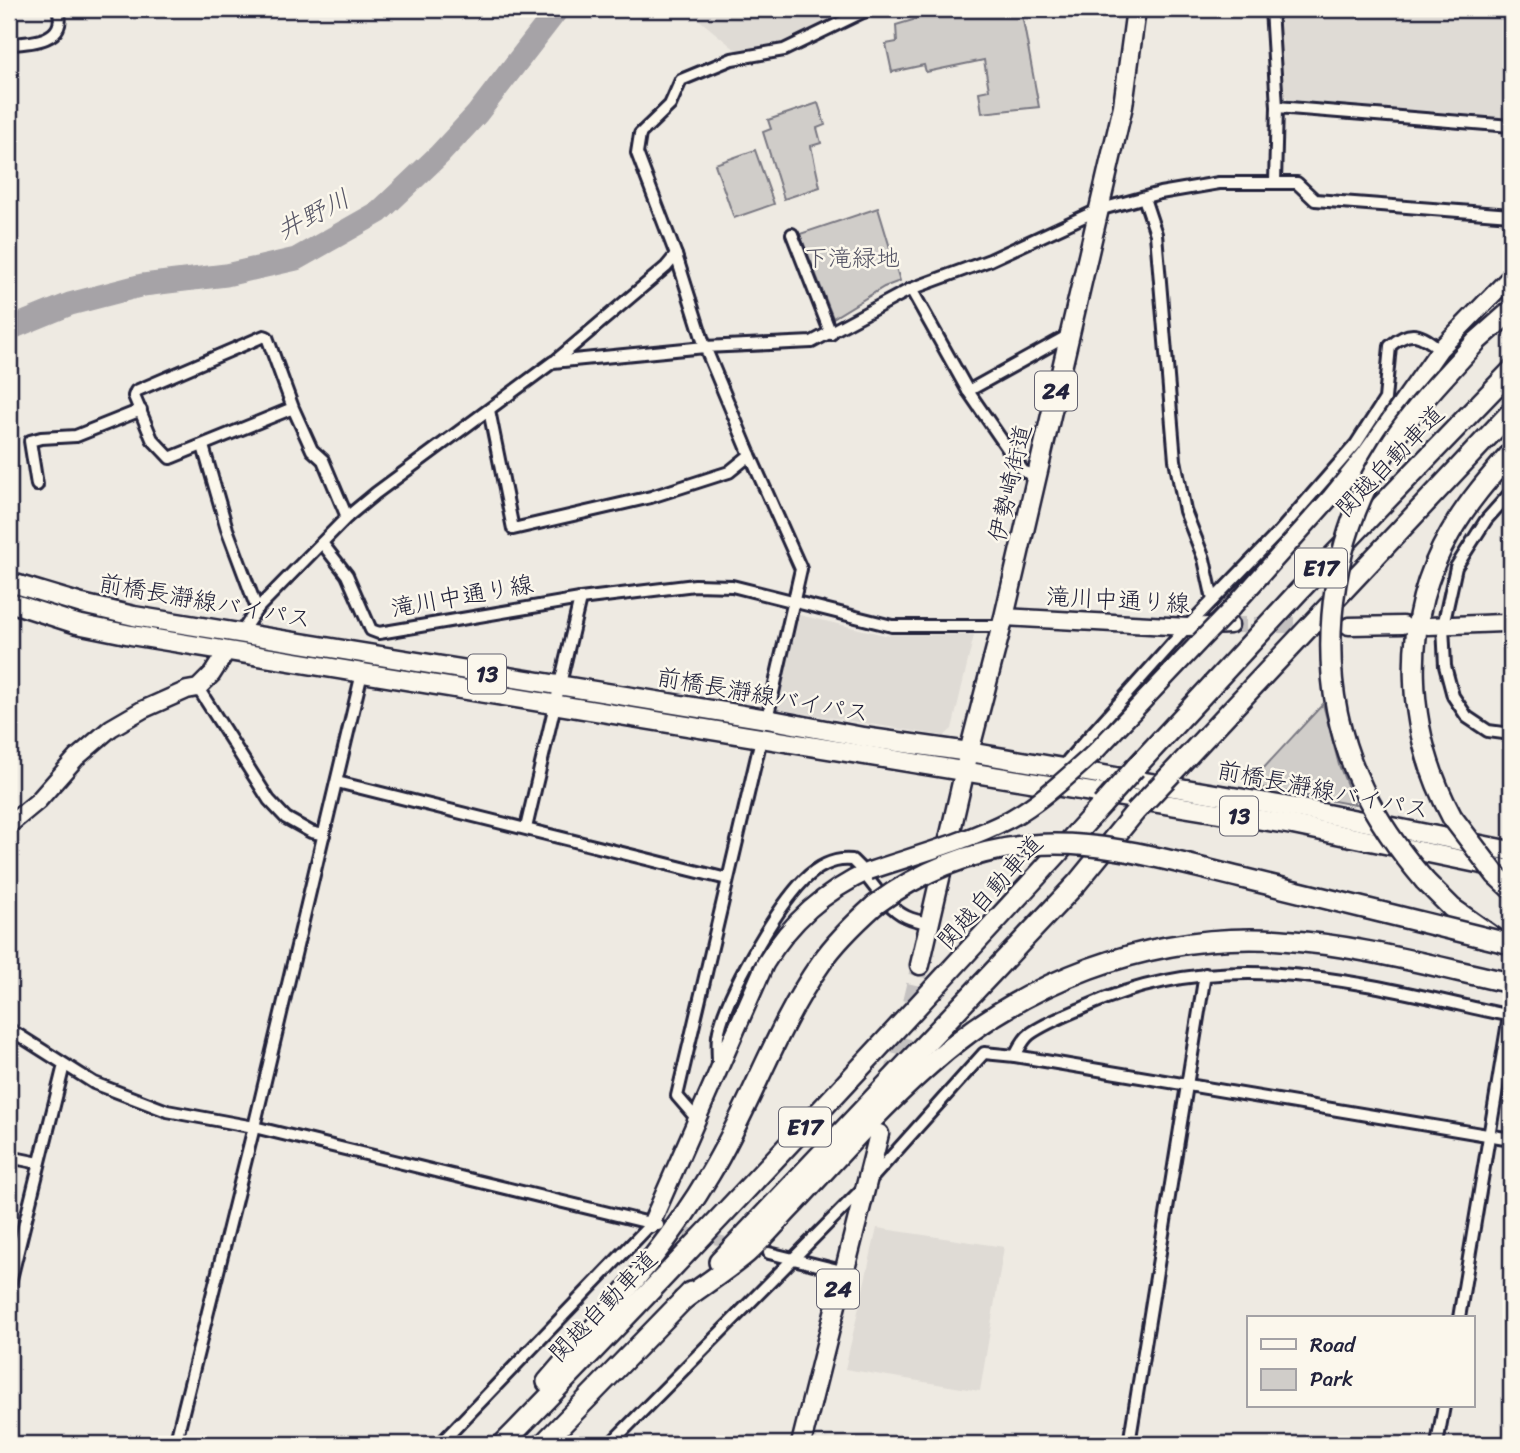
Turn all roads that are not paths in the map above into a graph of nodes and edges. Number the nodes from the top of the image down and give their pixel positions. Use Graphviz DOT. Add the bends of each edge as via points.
graph roads {
  1 [pos="58,9"];
  2 [pos="869,9"];
  3 [pos="1136,9"];
  4 [pos="1271,9"];
  5 [pos="9,44"];
  6 [pos="1276,107"];
  7 [pos="1511,126"];
  8 [pos="1275,181"];
  9 [pos="1143,198"];
  10 [pos="1098,210"];
  11 [pos="1511,215"];
  12 [pos="792,234"];
  13 [pos="676,255"];
  14 [pos="1511,276"];
  15 [pos="911,289"];
  16 [pos="1511,311"];
  17 [pos="831,334"];
  18 [pos="1069,335"];
  19 [pos="705,347"];
  20 [pos="1440,349"];
  21 [pos="553,362"];
  22 [pos="1511,371"];
  23 [pos="968,391"];
  24 [pos="293,408"];
  25 [pos="141,410"];
  26 [pos="489,410"];
  27 [pos="1511,412"];
  28 [pos="203,446"];
  29 [pos="1511,453"];
  30 [pos="750,455"];
  31 [pos="1035,476"];
  32 [pos="37,485"];
  33 [pos="1511,492"];
  34 [pos="346,517"];
  35 [pos="321,543"];
  36 [pos="9,582"];
  37 [pos="580,599"];
  38 [pos="1213,600"];
  39 [pos="9,602"];
  40 [pos="792,603"];
  41 [pos="257,609"];
  42 [pos="1230,617"];
  43 [pos="1003,621"];
  44 [pos="1511,621"];
  45 [pos="1403,625"];
  46 [pos="1349,626"];
  47 [pos="1436,626"];
  48 [pos="1187,627"];
  49 [pos="240,634"];
  50 [pos="226,652"];
  51 [pos="362,673"];
  52 [pos="559,686"];
  53 [pos="198,688"];
  54 [pos="554,705"];
  55 [pos="767,719"];
  56 [pos="1511,734"];
  57 [pos="761,738"];
  58 [pos="969,752"];
  59 [pos="1068,760"];
  60 [pos="965,772"];
  61 [pos="337,782"];
  62 [pos="9,825"];
  63 [pos="526,828"];
  64 [pos="324,835"];
  65 [pos="1511,851"];
  66 [pos="1511,870"];
  67 [pos="727,879"];
  68 [pos="873,886"];
  69 [pos="1511,889"];
  70 [pos="929,923"];
  71 [pos="1511,946"];
  72 [pos="920,965"];
  73 [pos="1205,974"];
  74 [pos="1511,983"];
  75 [pos="1510,1012"];
  76 [pos="9,1029"];
  77 [pos="1015,1056"];
  78 [pos="64,1065"];
  79 [pos="718,1066"];
  80 [pos="1189,1084"];
  81 [pos="696,1118"];
  82 [pos="254,1127"];
  83 [pos="879,1134"];
  84 [pos="1491,1136"];
  85 [pos="1511,1139"];
  86 [pos="9,1157"];
  87 [pos="39,1163"];
  88 [pos="865,1186"];
  89 [pos="654,1224"];
  90 [pos="769,1253"];
  91 [pos="792,1258"];
  92 [pos="842,1271"];
  93 [pos="9,1287"];
  94 [pos="683,1300"];
  95 [pos="1459,1316"];
  96 [pos="1444,1408"];
  97 [pos="175,1444"];
  98 [pos="440,1444"];
  99 [pos="494,1444"];
  100 [pos="503,1444"];
  101 [pos="543,1444"];
  102 [pos="610,1444"];
  103 [pos="801,1444"];
  104 [pos="1129,1444"];
  105 [pos="1437,1444"];
  1 -- 5 [label="street" via="59,28 40,42"];
  2 -- 13 [label="street" via="784,50 733,59 681,80 670,105 640,134 637,153"];
  3 -- 10 [label="main road, 伊勢崎街道 / 24" via="1123,106"];
  4 -- 6 [label="street"];
  6 -- 7 [label="street"];
  6 -- 8 [label="street"];
  8 -- 9 [label="street" via="1220,183"];
  8 -- 11 [label="street" via="1297,183 1315,200"];
  9 -- 10 [label="street"];
  9 -- 38 [label="street" via="1156,234 1175,460 1185,511 1204,559"];
  10 -- 15 [label="street" via="990,260"];
  10 -- 18 [label="main road, 伊勢崎街道 / 24"];
  12 -- 17 [label="street"];
  13 -- 19 [label="street"];
  13 -- 21 [label="street"];
  14 -- 20 [label="street"];
  15 -- 17 [label="street"];
  15 -- 23 [label="street"];
  16 -- 71 [label="highway, bridge" via="1477,341 1394,438 1345,539 1331,610 1336,706 1350,759 1375,812 1405,858 1452,908"];
  17 -- 19 [label="street" via="812,342"];
  18 -- 23 [label="street"];
  18 -- 31 [label="main road, 伊勢崎街道 / 24"];
  19 -- 21 [label="street"];
  19 -- 30 [label="street"];
  20 -- 38 [label="street" via="1414,335 1390,346 1385,399 1363,435"];
  20 -- 42 [label="street" via="1366,455"];
  21 -- 26 [label="street"];
  22 -- 100 [label="highway, 関越自動車道 / E17, bridge" via="1299,591 665,1278"];
  23 -- 31 [label="street" via="1023,471"];
  24 -- 25 [label="street" via="264,336 136,391"];
  24 -- 28 [label="street"];
  24 -- 34 [label="street" via="312,450 323,460"];
  25 -- 28 [label="street" via="152,439 170,458"];
  25 -- 32 [label="street" via="76,436 30,441"];
  26 -- 30 [label="street" via="513,529 729,472"];
  26 -- 34 [label="street"];
  27 -- 94 [label="highway, E17, bridge" via="1135,812 1077,883"];
  28 -- 41 [label="street" via="226,529"];
  29 -- 69 [label="highway, bridge" via="1449,534 1427,583 1413,664 1417,720 1431,774 1452,817"];
  30 -- 40 [label="street" via="802,569"];
  31 -- 43 [label="main road, 伊勢崎街道 / 24"];
  33 -- 47 [label="street" via="1486,520 1456,567"];
  34 -- 35 [label="street"];
  35 -- 37 [label="street, 滝川中通り線" via="347,575 371,630 379,633"];
  35 -- 41 [label="street"];
  36 -- 49 [label="main road, 前橋長瀞線バイパス / 13" via="108,610"];
  37 -- 40 [label="street, 滝川中通り線" via="695,585 732,586"];
  37 -- 52 [label="street"];
  38 -- 48 [label="street"];
  39 -- 50 [label="main road, 前橋長瀞線バイパス / 13" via="77,624"];
  40 -- 43 [label="street, 滝川中通り線" via="892,626"];
  40 -- 55 [label="street"];
  41 -- 49 [label="street"];
  42 -- 48 [label="street, 滝川中通り線"];
  42 -- 68 [label="street, bridge" via="1200,641 1094,753 1049,792 1012,817"];
  43 -- 48 [label="street, 滝川中通り線"];
  43 -- 58 [label="main road, 伊勢崎街道 / 24"];
  44 -- 47 [label="street"];
  45 -- 46 [label="street"];
  47 -- 56 [label="street" via="1452,696 1466,717 1488,731"];
  48 -- 59 [label="street"];
  49 -- 50 [label="street"];
  49 -- 52 [label="main road, 前橋長瀞線バイパス / 13"];
  50 -- 51 [label="main road, 前橋長瀞線バイパス / 13"];
  50 -- 53 [label="street"];
  51 -- 54 [label="main road, 前橋長瀞線バイパス / 13"];
  51 -- 61 [label="street"];
  52 -- 54 [label="street"];
  52 -- 55 [label="main road, 前橋長瀞線バイパス / 13"];
  53 -- 62 [label="street" via="111,728"];
  53 -- 64 [label="street" via="269,800 286,818"];
  54 -- 57 [label="main road, 前橋長瀞線バイパス / 13"];
  54 -- 63 [label="street"];
  55 -- 58 [label="main road, 前橋長瀞線バイパス / 13"];
  57 -- 60 [label="main road, 前橋長瀞線バイパス / 13"];
  57 -- 67 [label="street"];
  58 -- 60 [label="main road, 伊勢崎街道 / 24"];
  58 -- 65 [label="main road, 前橋長瀞線バイパス / 13" via="1301,809"];
  60 -- 66 [label="main road, 前橋長瀞線バイパス / 13" via="1293,825"];
  60 -- 70 [label="main road, 伊勢崎街道 / 24"];
  61 -- 63 [label="street"];
  61 -- 64 [label="street"];
  63 -- 67 [label="street"];
  64 -- 82 [label="street"];
  67 -- 81 [label="street" via="677,1096"];
  68 -- 70 [label="street" via="896,912"];
  68 -- 71 [label="highway, bridge" via="918,877 977,853 1035,844 1084,846 1180,863"];
  68 -- 79 [label="street" via="828,893 780,939"];
  68 -- 79 [label="street" via="852,860 838,859 805,879 781,908 727,1006 718,1037"];
  68 -- 99 [label="highway" via="798,998 688,1211 650,1263"];
  70 -- 72 [label="main road, 伊勢崎街道 / 24"];
  73 -- 75 [label="street" via="1276,972 1325,978"];
  73 -- 77 [label="street" via="1103,999 1028,1035"];
  73 -- 80 [label="street"];
  74 -- 94 [label="highway" via="1350,949 1282,940 1184,944 1082,971 1019,1000 934,1061 749,1252"];
  75 -- 84 [label="street"];
  76 -- 78 [label="street"];
  77 -- 80 [label="street"];
  77 -- 88 [label="street" via="984,1053"];
  78 -- 82 [label="street" via="94,1083 167,1111"];
  78 -- 87 [label="street"];
  79 -- 81 [label="street"];
  80 -- 84 [label="street"];
  80 -- 104 [label="street"];
  81 -- 89 [label="street"];
  82 -- 89 [label="street"];
  82 -- 97 [label="street"];
  83 -- 88 [label="main road, 24"];
  84 -- 85 [label="street"];
  84 -- 95 [label="street"];
  86 -- 87 [label="street"];
  87 -- 93 [label="street"];
  88 -- 91 [label="street"];
  88 -- 92 [label="main road, 24"];
  89 -- 98 [label="street"];
  90 -- 91 [label="street"];
  91 -- 92 [label="street"];
  91 -- 102 [label="street"];
  92 -- 103 [label="main road, 24"];
  94 -- 101 [label="highway, E17"];
  96 -- 105 [label="street"];
}
